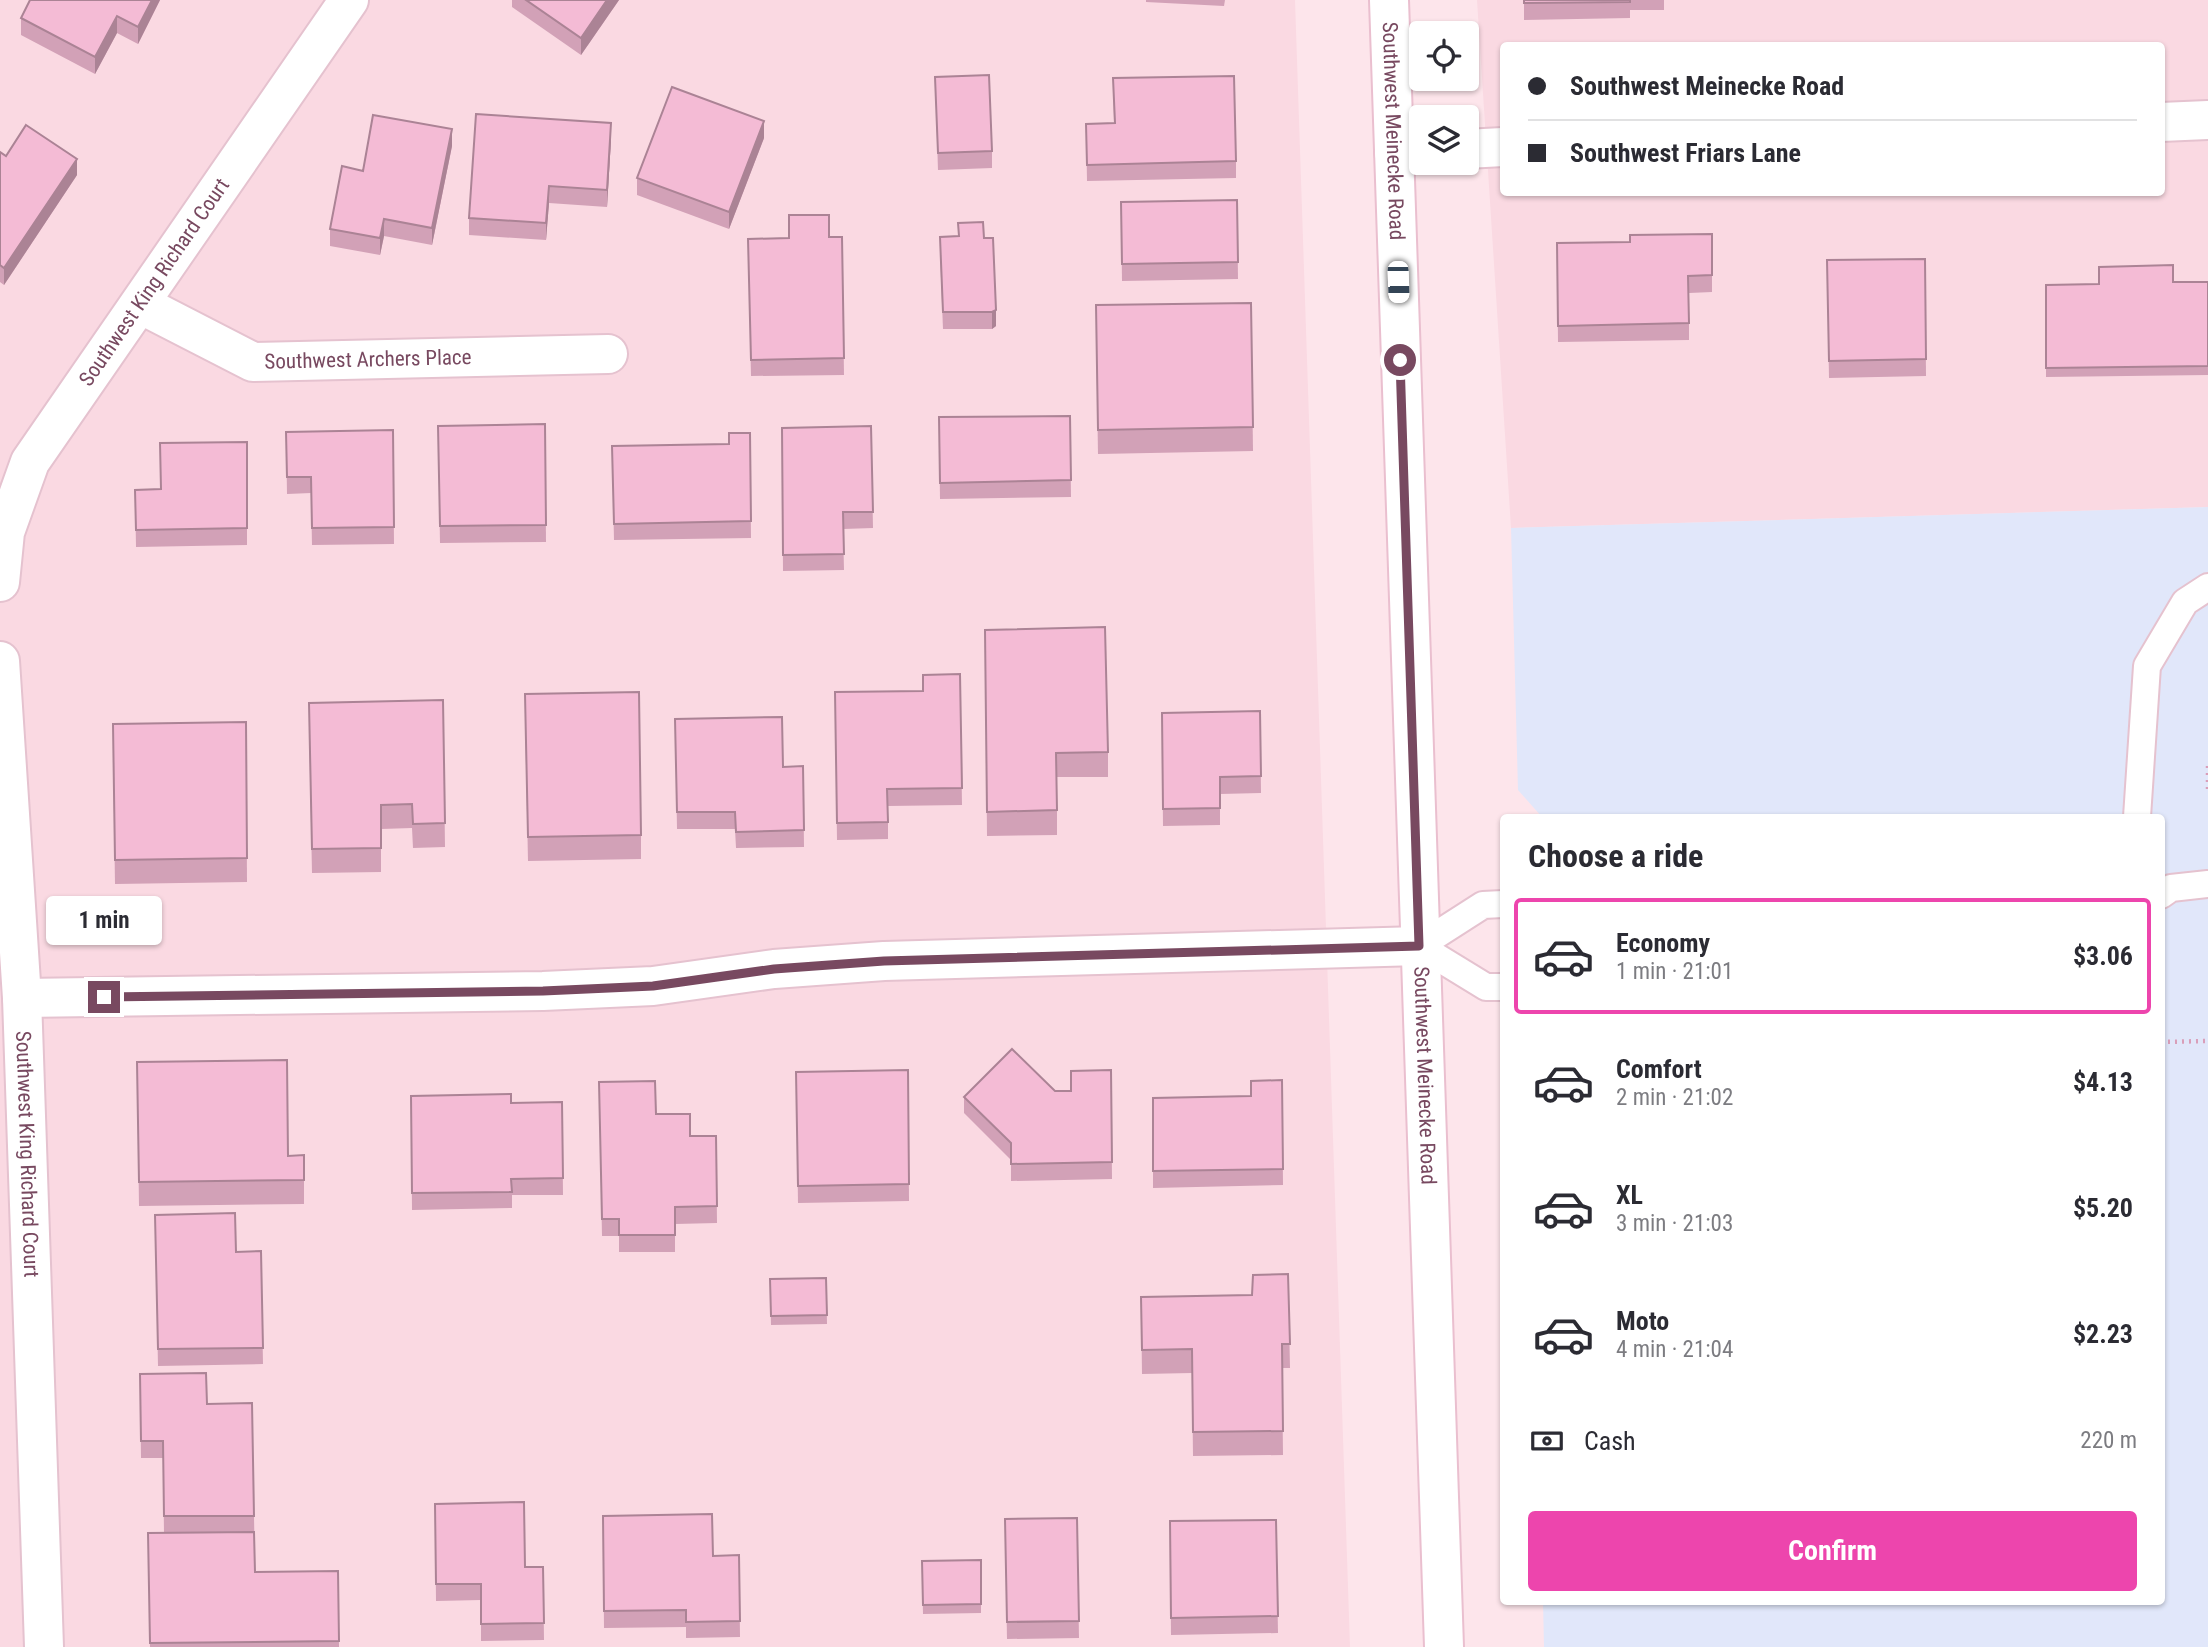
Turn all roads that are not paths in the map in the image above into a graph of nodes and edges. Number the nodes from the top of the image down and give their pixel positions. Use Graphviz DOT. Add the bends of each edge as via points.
graph roads {
  1 [pos="349,0"];
  2 [pos="1388,0"];
  3 [pos="2208,120"];
  4 [pos="2165,122"];
  5 [pos="1500,147"];
  6 [pos="1479,148"];
  7 [pos="1407,151"];
  8 [pos="140,304"];
  9 [pos="607,354"];
  10 [pos="0,582"];
  11 [pos="2208,587"];
  12 [pos="0,661"];
  13 [pos="2137,814"];
  14 [pos="2208,884"];
  15 [pos="2165,892"];
  16 [pos="1500,904"];
  17 [pos="1419,946"];
  18 [pos="1500,987"];
  19 [pos="22,998"];
  20 [pos="44,1647"];
  21 [pos="1444,1647"];
  1 -- 8 [label="street, Southwest King Richard Court"];
  2 -- 7 [label="street, Southwest Meinecke Road"];
  3 -- 4 [label="street"];
  5 -- 6 [label="street"];
  7 -- 17 [label="street, Southwest Meinecke Road"];
  8 -- 9 [label="street, Southwest Archers Place" via="253,362"];
  8 -- 10 [label="street, Southwest King Richard Court" via="30,462 5,532"];
  11 -- 13 [label="lane" via="2185,602 2147,666"];
  12 -- 19 [label="street, Southwest King Richard Court"];
  14 -- 15 [label="lane"];
  16 -- 17 [label="lane" via="1483,905"];
  17 -- 18 [label="lane" via="1486,987"];
  17 -- 19 [label="street" via="884,961 774,969 653,986 543,991"];
  17 -- 21 [label="street, Southwest Meinecke Road"];
  19 -- 20 [label="street, Southwest King Richard Court"];
}
